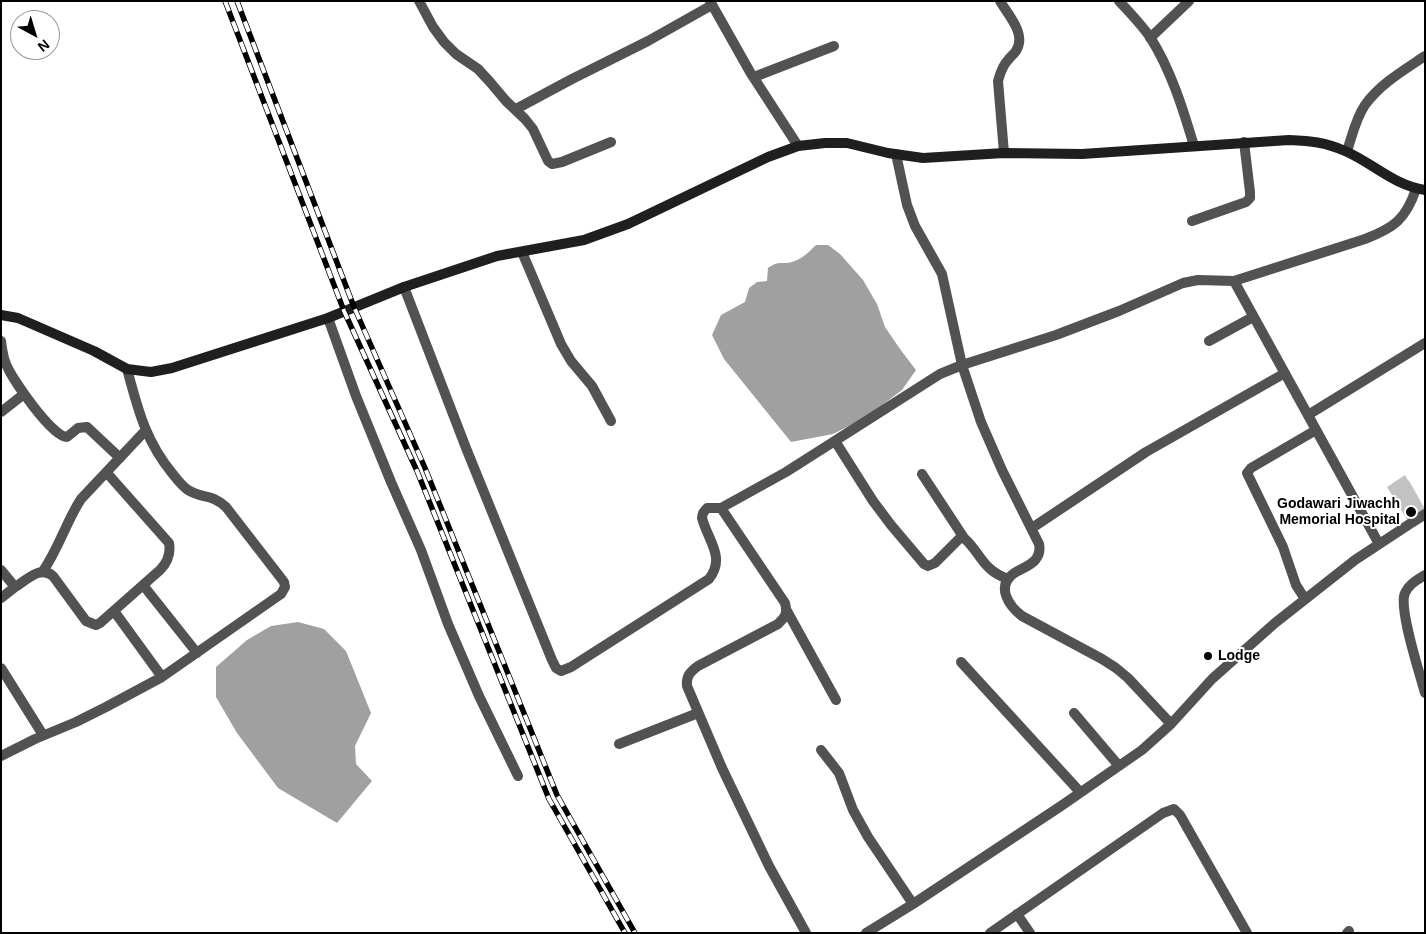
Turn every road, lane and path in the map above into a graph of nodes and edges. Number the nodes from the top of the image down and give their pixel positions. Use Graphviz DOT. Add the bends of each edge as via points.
graph roads {
  1 [pos="419,1"];
  2 [pos="1000,1"];
  3 [pos="1119,1"];
  4 [pos="1189,1"];
  5 [pos="711,3"];
  6 [pos="1150,38"];
  7 [pos="834,46"];
  8 [pos="1425,56"];
  9 [pos="754,77"];
  10 [pos="516,109"];
  11 [pos="611,142"];
  12 [pos="1244,142"];
  13 [pos="798,146"];
  14 [pos="1194,146"];
  15 [pos="1346,151"];
  16 [pos="1004,153"];
  17 [pos="896,154"];
  18 [pos="1420,190"];
  19 [pos="1192,221"];
  20 [pos="522,252"];
  21 [pos="1234,281"];
  22 [pos="404,287"];
  23 [pos="1,315"];
  24 [pos="1254,316"];
  25 [pos="328,318"];
  26 [pos="1209,341"];
  27 [pos="1,342"];
  28 [pos="1425,343"];
  29 [pos="962,365"];
  30 [pos="127,369"];
  31 [pos="1284,373"];
  32 [pos="24,394"];
  33 [pos="1,412"];
  34 [pos="1308,416"];
  35 [pos="611,421"];
  36 [pos="1316,430"];
  37 [pos="145,431"];
  38 [pos="836,440"];
  39 [pos="120,458"];
  40 [pos="107,473"];
  41 [pos="922,474"];
  42 [pos="721,508"];
  43 [pos="1425,514"];
  44 [pos="1032,528"];
  45 [pos="964,538"];
  46 [pos="1379,544"];
  47 [pos="1,570"];
  48 [pos="43,571"];
  49 [pos="1425,575"];
  50 [pos="1008,579"];
  51 [pos="143,585"];
  52 [pos="15,587"];
  53 [pos="1,598"];
  54 [pos="1304,599"];
  55 [pos="114,611"];
  56 [pos="788,611"];
  57 [pos="197,653"];
  58 [pos="961,662"];
  59 [pos="1,668"];
  60 [pos="162,677"];
  61 [pos="1425,692"];
  62 [pos="836,700"];
  63 [pos="698,713"];
  64 [pos="1074,713"];
  65 [pos="1171,724"];
  66 [pos="44,735"];
  67 [pos="619,744"];
  68 [pos="822,750"];
  69 [pos="1,756"];
  70 [pos="1119,766"];
  71 [pos="518,776"];
  72 [pos="1080,792"];
  73 [pos="913,904"];
  74 [pos="1017,914"];
  75 [pos="806,933"];
  76 [pos="866,933"];
  77 [pos="990,933"];
  78 [pos="1030,933"];
  79 [pos="1247,933"];
  1 -- 10 [label="street" via="444,42 478,69"];
  2 -- 16 [label="street" via="1020,35 1020,43 1005,62 998,81"];
  3 -- 6 [label="street"];
  4 -- 6 [label="street"];
  5 -- 9 [label="street"];
  5 -- 10 [label="street" via="648,41"];
  6 -- 14 [label="street" via="1170,76"];
  7 -- 9 [label="street"];
  8 -- 15 [label="street" via="1380,88 1365,105"];
  9 -- 13 [label="street"];
  10 -- 11 [label="street" via="533,129 545,158 552,164"];
  12 -- 14 [label="street"];
  12 -- 15 [label="street" via="1321,142"];
  12 -- 19 [label="street" via="1250,198"];
  13 -- 17 [label="street" via="847,143"];
  13 -- 20 [label="street" via="768,157 628,224 584,240"];
  14 -- 16 [label="street" via="1082,154"];
  15 -- 18 [label="street" via="1396,181"];
  16 -- 17 [label="street" via="923,158"];
  17 -- 29 [label="street" via="915,226 942,274"];
  18 -- 21 [label="street" via="1394,225 1380,233"];
  20 -- 22 [label="street" via="497,256"];
  20 -- 35 [label="street" via="561,344 592,386"];
  21 -- 24 [label="street"];
  21 -- 29 [label="street" via="1183,283 1120,311"];
  22 -- 25 [label="street"];
  22 -- 42 [label="street" via="466,448 556,668 560,671 709,579 715,572 716,553 702,518 708,508"];
  23 -- 30 [label="street" via="18,318"];
  24 -- 26 [label="street"];
  24 -- 31 [label="street"];
  25 -- 30 [label="street" via="172,368 151,372"];
  25 -- 71 [label="street" via="448,624"];
  27 -- 32 [label="street" via="5,363"];
  28 -- 34 [label="street"];
  29 -- 38 [label="street" via="940,374"];
  29 -- 44 [label="street" via="981,422"];
  30 -- 37 [label="street"];
  31 -- 34 [label="street"];
  31 -- 44 [label="street" via="1146,452"];
  32 -- 33 [label="street"];
  32 -- 39 [label="street" via="59,435 67,437 78,428 87,427"];
  34 -- 36 [label="street"];
  36 -- 46 [label="street"];
  36 -- 54 [label="street" via="1247,473"];
  37 -- 39 [label="street"];
  37 -- 57 [label="street" via="178,480 195,494 211,497 226,507 284,582 281,594"];
  38 -- 42 [label="street"];
  38 -- 45 [label="street" via="873,501 924,564 935,563 956,540"];
  39 -- 40 [label="street"];
  40 -- 48 [label="street" via="72,512"];
  40 -- 51 [label="street" via="169,543 166,564"];
  41 -- 45 [label="street"];
  42 -- 56 [label="street" via="786,603"];
  43 -- 46 [label="street"];
  44 -- 50 [label="street" via="1040,544 1036,560"];
  45 -- 50 [label="street" via="985,565"];
  46 -- 54 [label="street"];
  47 -- 52 [label="street"];
  48 -- 52 [label="street"];
  48 -- 55 [label="street" via="54,576 86,622 96,625"];
  49 -- 61 [label="street" via="1410,585 1404,595 1406,623"];
  50 -- 65 [label="street" via="1005,594 1014,610 1116,668"];
  51 -- 55 [label="street"];
  51 -- 57 [label="street"];
  52 -- 53 [label="street"];
  54 -- 65 [label="street" via="1212,679"];
  55 -- 60 [label="street"];
  56 -- 62 [label="street"];
  56 -- 63 [label="street" via="778,624 691,671 686,678 687,686"];
  57 -- 60 [label="street"];
  58 -- 72 [label="street"];
  59 -- 66 [label="street"];
  60 -- 66 [label="street" via="99,711"];
  63 -- 67 [label="street"];
  63 -- 75 [label="street" via="769,866"];
  64 -- 70 [label="street"];
  65 -- 70 [label="street"];
  66 -- 69 [label="street"];
  68 -- 73 [label="street" via="839,773 853,810 868,837"];
  70 -- 72 [label="street"];
  72 -- 73 [label="street"];
  73 -- 76 [label="street"];
  74 -- 77 [label="street"];
  74 -- 78 [label="street"];
  74 -- 79 [label="street" via="1163,813 1174,809"];
}
